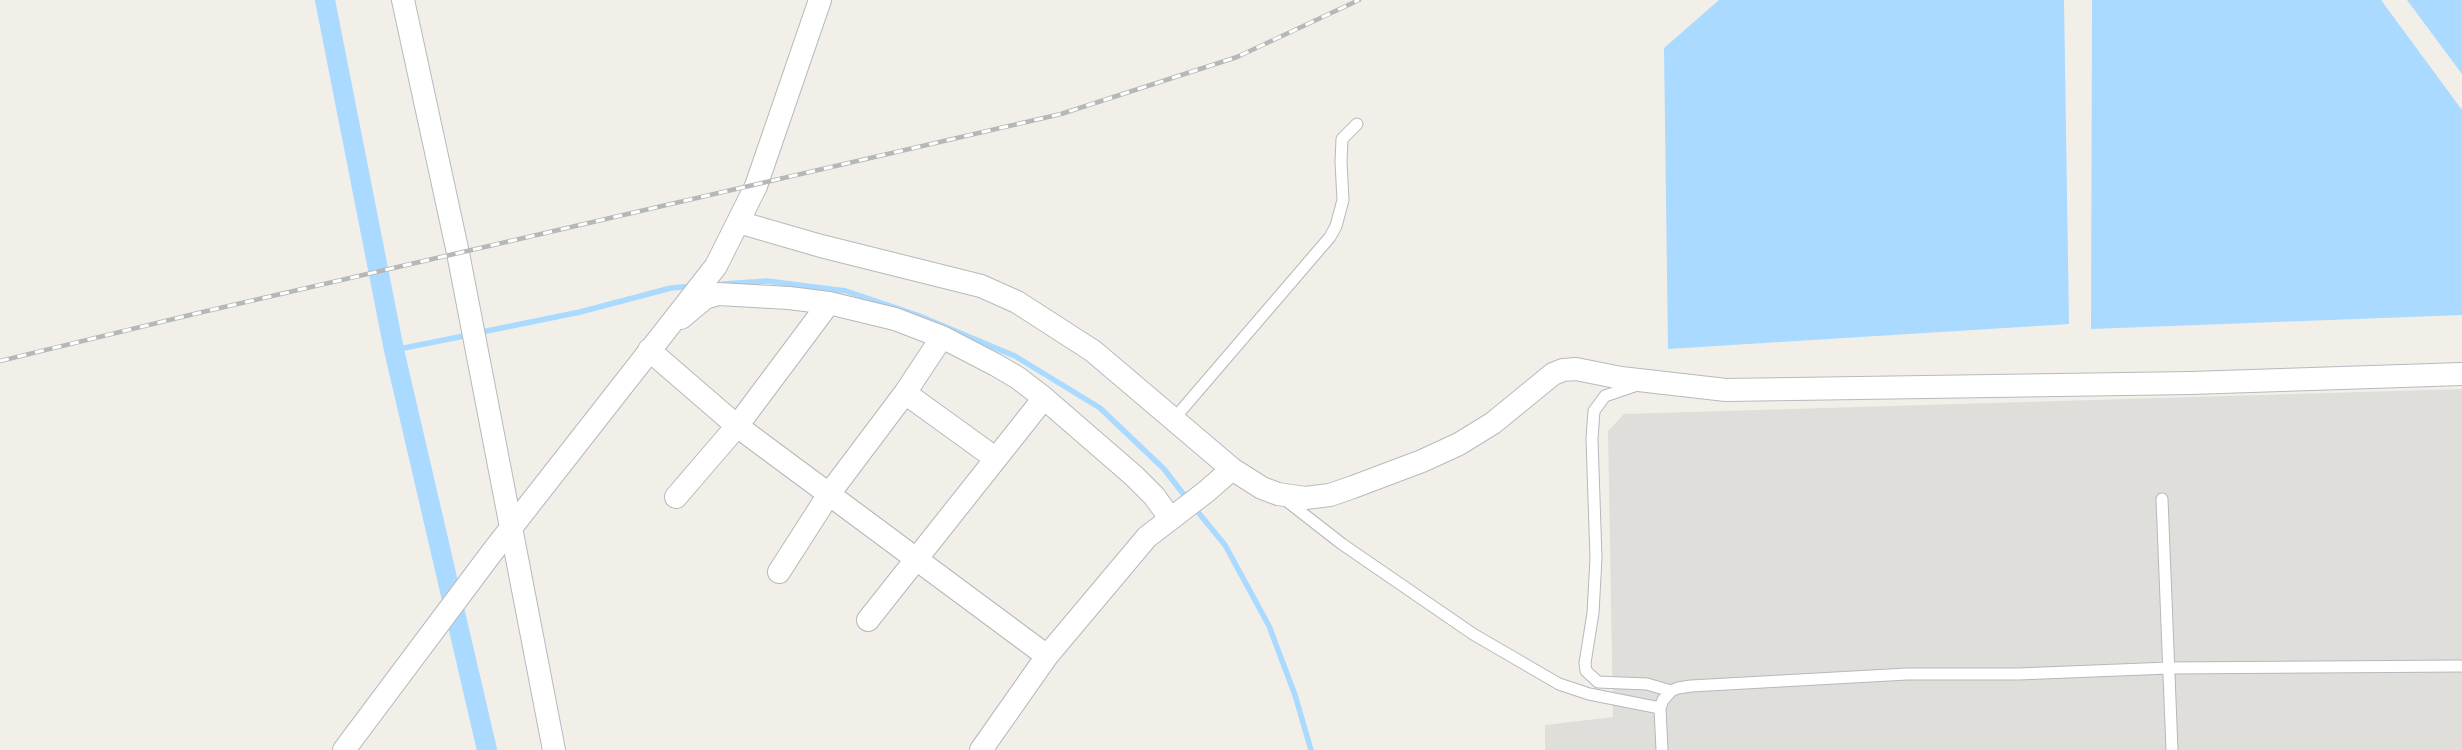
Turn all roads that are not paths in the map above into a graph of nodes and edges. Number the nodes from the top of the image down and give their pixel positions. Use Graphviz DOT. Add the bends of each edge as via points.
graph roads {
  1 [pos="403,0"];
  2 [pos="820,0"];
  3 [pos="1357,124"];
  4 [pos="738,222"];
  5 [pos="830,303"];
  6 [pos="673,324"];
  7 [pos="942,337"];
  8 [pos="649,350"];
  9 [pos="2462,374"];
  10 [pos="1647,382"];
  11 [pos="905,393"];
  12 [pos="1044,398"];
  13 [pos="1173,420"];
  14 [pos="737,426"];
  15 [pos="995,458"];
  16 [pos="1232,469"];
  17 [pos="829,494"];
  18 [pos="1278,494"];
  19 [pos="676,497"];
  20 [pos="2162,499"];
  21 [pos="1176,514"];
  22 [pos="510,529"];
  23 [pos="916,560"];
  24 [pos="779,572"];
  25 [pos="868,620"];
  26 [pos="1046,656"];
  27 [pos="2462,666"];
  28 [pos="2169,668"];
  29 [pos="1671,691"];
  30 [pos="1660,708"];
  31 [pos="344,750"];
  32 [pos="554,750"];
  33 [pos="981,750"];
  34 [pos="1662,750"];
  35 [pos="2172,750"];
  1 -- 22 [label="street" via="466,297"];
  2 -- 4 [label="street" via="756,186"];
  3 -- 13 [label="lane" via="1342,139 1343,200 1336,226 1330,237"];
  4 -- 6 [label="street" via="716,266"];
  4 -- 13 [label="street" via="821,246 981,286 1017,302 1093,351"];
  5 -- 6 [label="street" via="718,294 705,298"];
  5 -- 7 [label="street" via="895,319"];
  5 -- 14 [label="street"];
  6 -- 8 [label="street"];
  7 -- 11 [label="street"];
  7 -- 12 [label="street" via="1018,378"];
  8 -- 14 [label="street"];
  8 -- 22 [label="street"];
  9 -- 10 [label="street" via="2183,383 1726,390"];
  10 -- 18 [label="street" via="1576,369 1563,370 1553,374 1493,424 1459,444 1422,461 1330,495 1305,498"];
  10 -- 29 [label="lane" via="1605,396 1594,411 1592,439 1596,558 1593,613 1585,663 1586,671 1598,682 1647,684"];
  11 -- 15 [label="street"];
  11 -- 17 [label="street"];
  12 -- 15 [label="street"];
  12 -- 21 [label="street"];
  13 -- 16 [label="street"];
  14 -- 17 [label="street"];
  14 -- 19 [label="street"];
  15 -- 23 [label="street"];
  16 -- 18 [label="street" via="1262,488"];
  16 -- 21 [label="street" via="1208,491"];
  17 -- 23 [label="street"];
  17 -- 24 [label="street"];
  18 -- 30 [label="lane" via="1342,544 1473,634 1558,684 1589,694"];
  20 -- 28 [label="lane"];
  21 -- 26 [label="street" via="1147,537"];
  22 -- 31 [label="street"];
  22 -- 32 [label="street"];
  23 -- 25 [label="street"];
  23 -- 26 [label="street"];
  26 -- 33 [label="street"];
  27 -- 28 [label="lane"];
  28 -- 29 [label="lane" via="2018,674 1907,674 1692,686"];
  28 -- 35 [label="lane"];
  29 -- 30 [label="lane"];
  30 -- 34 [label="lane"];
}
